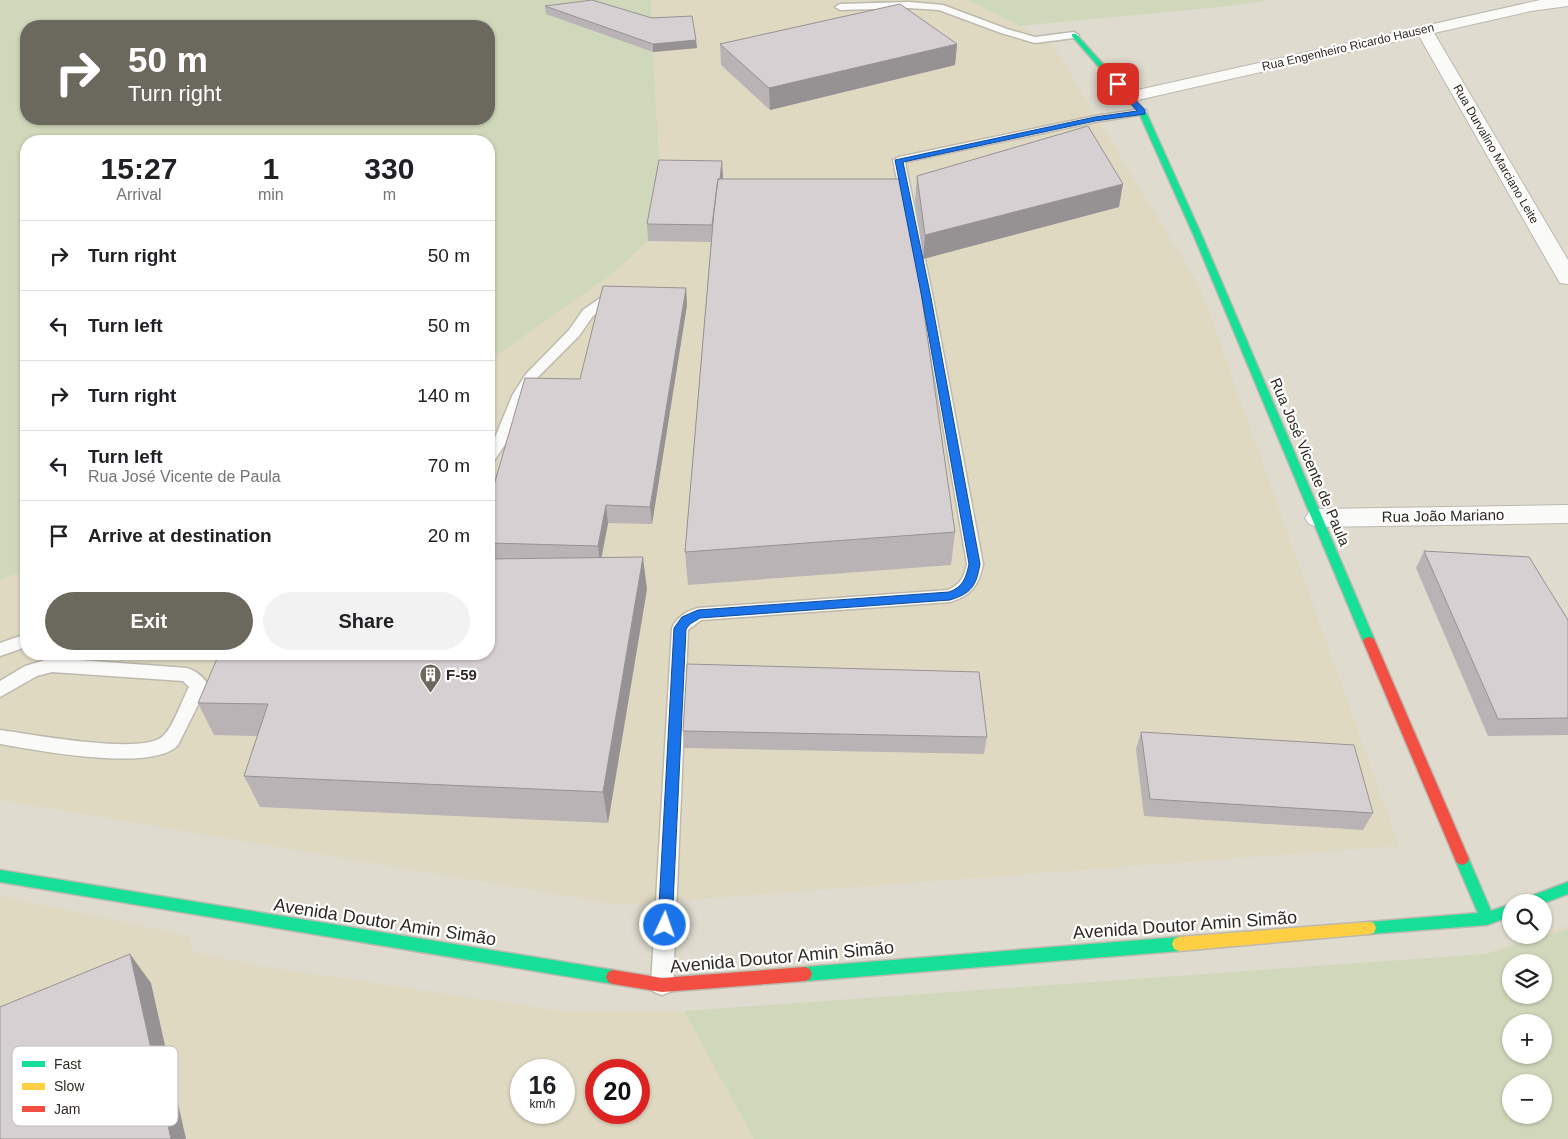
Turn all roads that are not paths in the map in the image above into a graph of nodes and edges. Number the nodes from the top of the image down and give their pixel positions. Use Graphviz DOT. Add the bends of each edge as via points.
graph roads {
  1 [pos="1568,1"];
  2 [pos="840,7"];
  3 [pos="1424,30"];
  4 [pos="1074,34"];
  5 [pos="1129,96"];
  6 [pos="1142,112"];
  7 [pos="1568,278"];
  8 [pos="631,293"];
  9 [pos="495,450"];
  10 [pos="1568,514"];
  11 [pos="1318,518"];
  12 [pos="20,642"];
  13 [pos="0,650"];
  14 [pos="0,690"];
  15 [pos="0,737"];
  16 [pos="0,876"];
  17 [pos="1568,888"];
  18 [pos="1552,894"];
  19 [pos="1502,914"];
  20 [pos="1488,919"];
  21 [pos="662,985"];
  1 -- 3 [label="street, Rua Engenheiro Ricardo Hausen"];
  2 -- 4 [label="lane" via="940,7 1035,40"];
  3 -- 5 [label="street, Rua Engenheiro Ricardo Hausen"];
  3 -- 7 [label="street, Rua Durvalino Marciano Leite"];
  4 -- 5 [label="street, Rua José Vicente de Paula"];
  5 -- 6 [label="street, Rua José Vicente de Paula"];
  6 -- 11 [label="street, Rua José Vicente de Paula"];
  6 -- 21 [label="lane" via="899,160 975,564 971,582 950,596 698,614 686,620 680,628"];
  8 -- 9 [label="lane" via="605,301 588,314 569,339 531,377"];
  10 -- 11 [label="street, Rua João Mariano"];
  11 -- 20 [label="street, Rua José Vicente de Paula"];
  12 -- 13 [label="lane"];
  14 -- 15 [label="lane" via="31,671 52,665 187,675 199,685 169,742 149,751 126,752"];
  16 -- 21 [label="street, Avenida Doutor Amin Simão"];
  17 -- 18 [label="street"];
  19 -- 20 [label="street, Avenida Doutor Amin Simão"];
  20 -- 21 [label="street, Avenida Doutor Amin Simão"];
}
